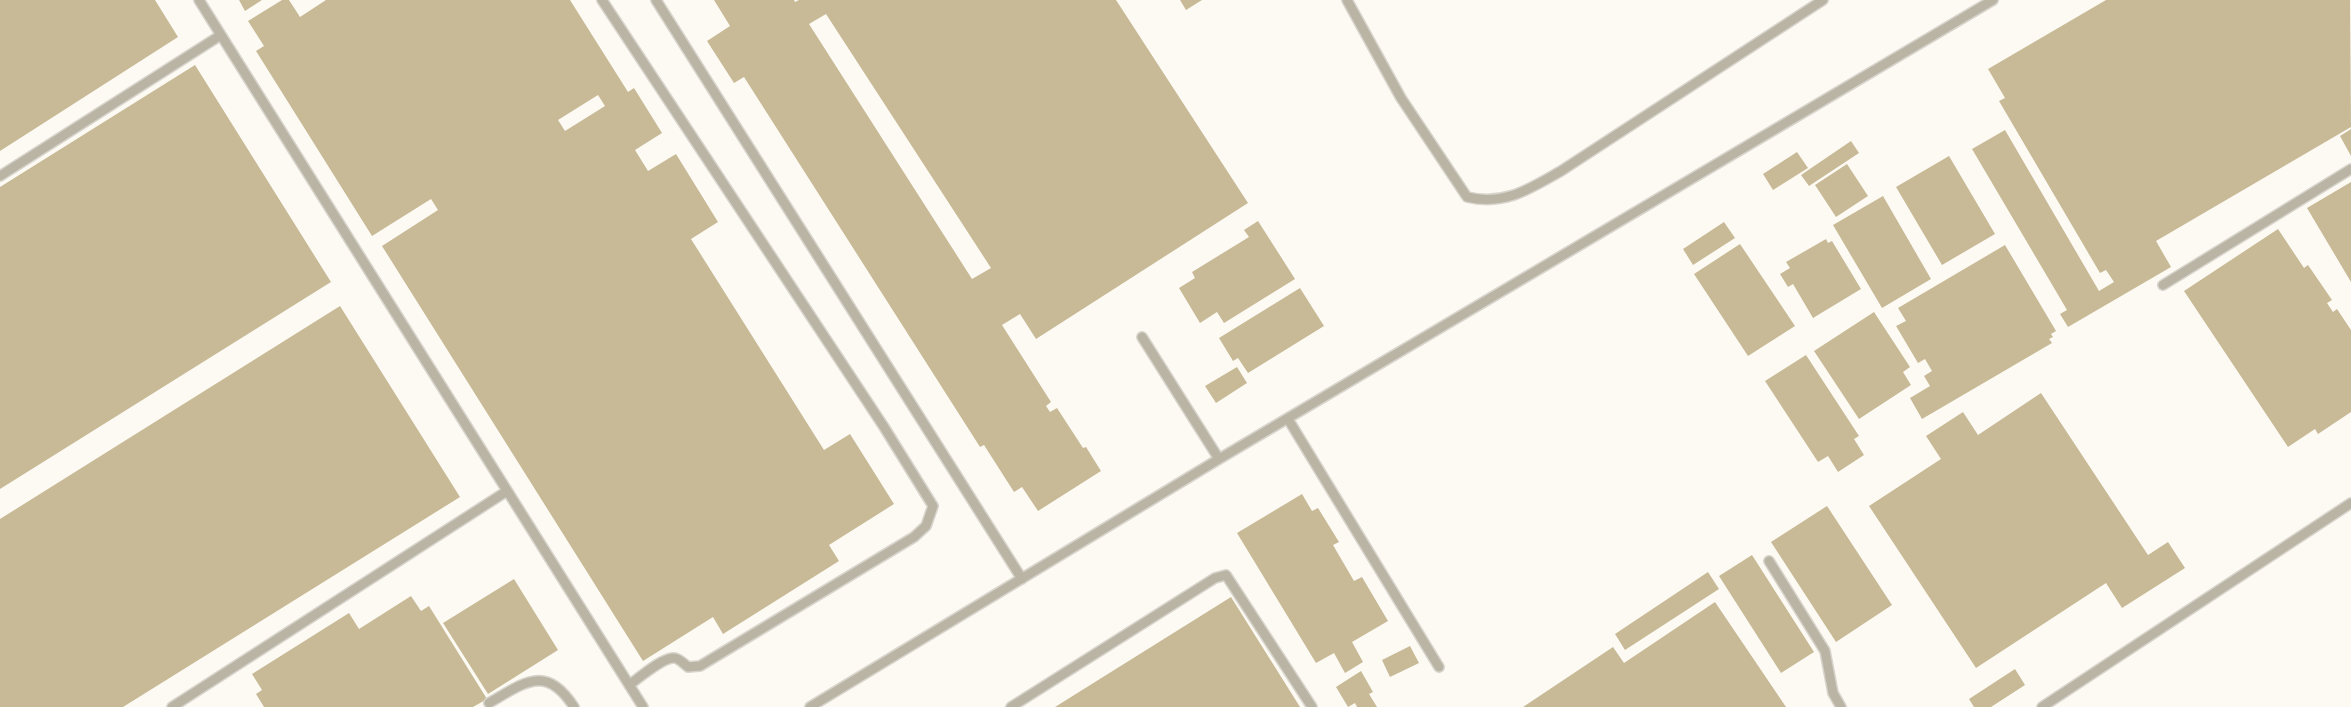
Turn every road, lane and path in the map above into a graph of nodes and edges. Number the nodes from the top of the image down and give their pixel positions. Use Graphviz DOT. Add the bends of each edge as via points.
graph roads {
  1 [pos="199,0"];
  2 [pos="603,0"];
  3 [pos="656,0"];
  4 [pos="1347,0"];
  5 [pos="1822,0"];
  6 [pos="1993,0"];
  7 [pos="221,35"];
  8 [pos="2351,169"];
  9 [pos="0,176"];
  10 [pos="2163,285"];
  11 [pos="1143,337"];
  12 [pos="1288,419"];
  13 [pos="1219,459"];
  14 [pos="506,491"];
  15 [pos="2351,503"];
  16 [pos="1769,561"];
  17 [pos="1022,579"];
  18 [pos="1439,667"];
  19 [pos="629,685"];
  20 [pos="489,703"];
  21 [pos="172,707"];
  22 [pos="574,707"];
  23 [pos="643,707"];
  24 [pos="810,707"];
  25 [pos="1011,707"];
  26 [pos="1312,707"];
  27 [pos="1841,707"];
  28 [pos="2042,707"];
  1 -- 7 [label="lane"];
  2 -- 19 [label="lane" via="933,506 926,526 914,537 700,666 688,667 677,658 664,660"];
  3 -- 17 [label="lane"];
  4 -- 5 [label="lane" via="1401,98 1467,197 1487,202 1520,194 1561,171"];
  6 -- 12 [label="lane"];
  7 -- 9 [label="lane"];
  7 -- 14 [label="lane"];
  8 -- 10 [label="lane"];
  11 -- 13 [label="lane"];
  12 -- 13 [label="lane"];
  12 -- 18 [label="lane"];
  13 -- 17 [label="lane"];
  14 -- 19 [label="lane"];
  14 -- 21 [label="lane"];
  15 -- 28 [label="lane"];
  16 -- 27 [label="lane" via="1825,651 1833,693"];
  17 -- 24 [label="lane"];
  19 -- 23 [label="lane"];
  20 -- 22 [label="lane" via="532,679 555,687"];
  25 -- 26 [label="lane" via="1226,575"];
}
